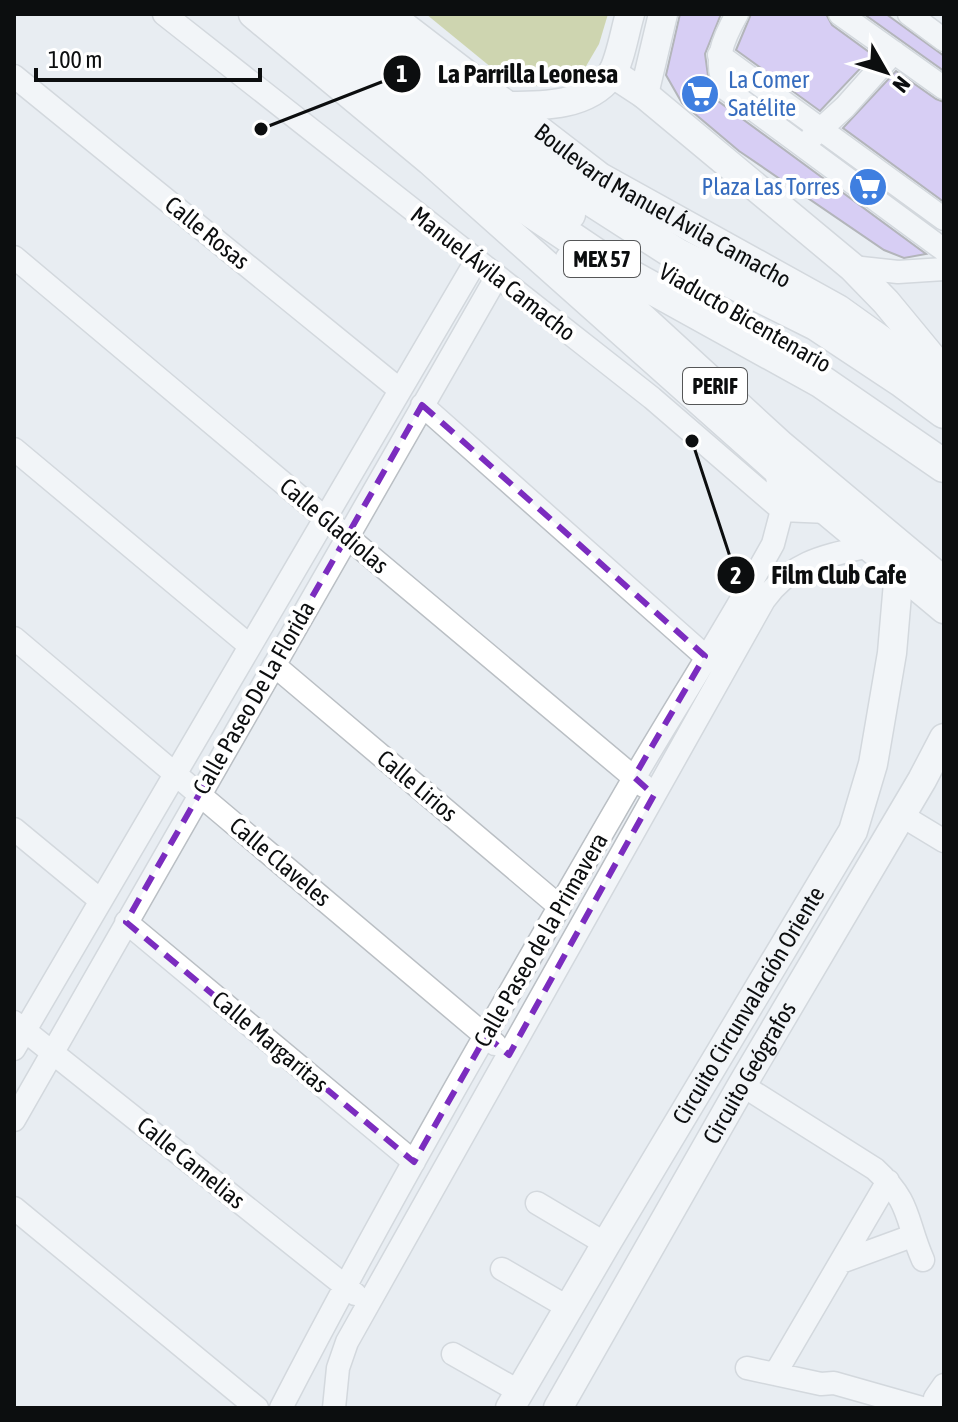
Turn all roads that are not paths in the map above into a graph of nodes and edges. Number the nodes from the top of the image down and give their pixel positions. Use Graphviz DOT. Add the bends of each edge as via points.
graph roads {
  1 [pos="164,14"];
  2 [pos="253,14"];
  3 [pos="287,14"];
  4 [pos="323,14"];
  5 [pos="365,14"];
  6 [pos="388,14"];
  7 [pos="630,14"];
  8 [pos="663,14"];
  9 [pos="737,14"];
  10 [pos="840,14"];
  11 [pos="909,14"];
  12 [pos="944,40"];
  13 [pos="894,52"];
  14 [pos="719,55"];
  15 [pos="612,73"];
  16 [pos="14,76"];
  17 [pos="944,88"];
  18 [pos="644,94"];
  19 [pos="505,106"];
  20 [pos="821,130"];
  21 [pos="801,145"];
  22 [pos="491,184"];
  23 [pos="944,219"];
  24 [pos="944,250"];
  25 [pos="14,257"];
  26 [pos="476,261"];
  27 [pos="852,267"];
  28 [pos="944,269"];
  29 [pos="496,278"];
  30 [pos="944,372"];
  31 [pos="944,385"];
  32 [pos="400,390"];
  33 [pos="422,405"];
  34 [pos="944,412"];
  35 [pos="944,442"];
  36 [pos="14,449"];
  37 [pos="944,466"];
  38 [pos="776,469"];
  39 [pos="782,510"];
  40 [pos="828,512"];
  41 [pos="325,518"];
  42 [pos="347,537"];
  43 [pos="870,546"];
  44 [pos="899,571"];
  45 [pos="944,584"];
  46 [pos="944,609"];
  47 [pos="14,638"];
  48 [pos="250,646"];
  49 [pos="705,656"];
  50 [pos="274,665"];
  51 [pos="944,738"];
  52 [pos="873,764"];
  53 [pos="175,774"];
  54 [pos="634,777"];
  55 [pos="922,780"];
  56 [pos="199,794"];
  57 [pos="654,795"];
  58 [pos="901,815"];
  59 [pos="14,829"];
  60 [pos="853,831"];
  61 [pos="944,841"];
  62 [pos="883,844"];
  63 [pos="100,900"];
  64 [pos="560,907"];
  65 [pos="126,922"];
  66 [pos="17,1034"];
  67 [pos="486,1036"];
  68 [pos="51,1052"];
  69 [pos="509,1055"];
  70 [pos="742,1085"];
  71 [pos="14,1120"];
  72 [pos="414,1162"];
  73 [pos="888,1181"];
  74 [pos="537,1203"];
  75 [pos="14,1208"];
  76 [pos="912,1236"];
  77 [pos="606,1244"];
  78 [pos="923,1260"];
  79 [pos="841,1262"];
  80 [pos="502,1269"];
  81 [pos="344,1285"];
  82 [pos="368,1304"];
  83 [pos="569,1308"];
  84 [pos="453,1354"];
  85 [pos="747,1368"];
  86 [pos="775,1374"];
  87 [pos="944,1385"];
  88 [pos="515,1400"];
  89 [pos="257,1408"];
  90 [pos="281,1408"];
  91 [pos="334,1408"];
  92 [pos="558,1408"];
  93 [pos="922,1408"];
  94 [pos="936,1408"];
  1 -- 26 [label="street, Manuel Ávila Camacho"];
  2 -- 38 [label="main road" via="452,180"];
  3 -- 22 [label="highway, MEX 57"];
  4 -- 35 [label="highway, Viaducto Bicentenario" via="569,214 814,356"];
  5 -- 34 [label="highway, Boulevard Manuel Ávila Camacho / MEX 57" via="570,186 676,254 816,324"];
  6 -- 19 [label="main road, Boulevard Manuel Ávila Camacho"];
  7 -- 15 [label="main road"];
  8 -- 18 [label="main road"];
  9 -- 14 [label="street"];
  10 -- 13 [label="street"];
  11 -- 12 [label="street"];
  13 -- 17 [label="street"];
  13 -- 20 [label="street"];
  14 -- 20 [label="street"];
  14 -- 21 [label="street" via="727,90"];
  15 -- 18 [label="main road"];
  15 -- 19 [label="main road" via="594,92 552,105"];
  16 -- 32 [label="street, Calle Rosas"];
  18 -- 27 [label="main road"];
  19 -- 31 [label="main road, Boulevard Manuel Ávila Camacho" via="600,177 838,309"];
  20 -- 21 [label="street"];
  20 -- 23 [label="street"];
  21 -- 24 [label="street"];
  22 -- 37 [label="highway, MEX 57" via="614,267 822,382"];
  22 -- 45 [label="highway, PERIF" via="547,242"];
  25 -- 41 [label="street, Calle Gladiolas"];
  26 -- 29 [label="street, Manuel Ávila Camacho"];
  26 -- 32 [label="street, Calle Paseo De La Florida"];
  27 -- 28 [label="street"];
  27 -- 30 [label="main road"];
  29 -- 33 [label="street, Calle Paseo De La Florida"];
  29 -- 39 [label="street, Manuel Ávila Camacho" via="652,398"];
  32 -- 41 [label="street, Calle Paseo De La Florida"];
  33 -- 42 [label="street, Calle Paseo De La Florida"];
  33 -- 49 [label="street"];
  36 -- 48 [label="street"];
  38 -- 39 [label="street, Calle Paseo de la Primavera"];
  38 -- 40 [label="main road"];
  39 -- 40 [label="street"];
  39 -- 49 [label="street, Calle Paseo de la Primavera" via="773,544"];
  40 -- 43 [label="main road"];
  41 -- 42 [label="street, Calle Gladiolas"];
  41 -- 48 [label="street, Calle Paseo De La Florida"];
  42 -- 50 [label="street, Calle Paseo De La Florida"];
  42 -- 54 [label="street, Calle Gladiolas"];
  43 -- 44 [label="main road"];
  43 -- 57 [label="street, Calle Paseo de la Primavera" via="808,562 774,586"];
  44 -- 46 [label="main road"];
  44 -- 52 [label="main road, Circuito Circunvalación Oriente" via="892,653"];
  47 -- 53 [label="street, Calle Claveles"];
  48 -- 53 [label="street, Calle Paseo De La Florida"];
  49 -- 54 [label="street, Calle Paseo de la Primavera"];
  50 -- 56 [label="street, Calle Paseo De La Florida"];
  50 -- 64 [label="street, Calle Lirios"];
  51 -- 55 [label="main road, Circuito Geógrafos"];
  52 -- 55 [label="main road" via="898,781"];
  52 -- 60 [label="main road, Circuito Circunvalación Oriente"];
  53 -- 56 [label="street, Calle Claveles"];
  53 -- 63 [label="street, Calle Paseo De La Florida"];
  54 -- 57 [label="street, Calle Gladiolas"];
  54 -- 64 [label="street, Calle Paseo de la Primavera"];
  55 -- 58 [label="main road, Circuito Geógrafos"];
  56 -- 65 [label="street, Calle Paseo De La Florida"];
  56 -- 67 [label="street, Calle Claveles"];
  57 -- 69 [label="street, Calle Paseo de la Primavera"];
  58 -- 61 [label="street"];
  58 -- 62 [label="main road, Circuito Geógrafos"];
  59 -- 63 [label="street"];
  60 -- 62 [label="main road" via="871,833"];
  60 -- 77 [label="main road, Circuito Circunvalación Oriente"];
  62 -- 70 [label="main road, Circuito Geógrafos"];
  63 -- 66 [label="street, Calle Paseo De La Florida"];
  64 -- 67 [label="street, Calle Paseo de la Primavera"];
  65 -- 68 [label="street, Calle Paseo De La Florida"];
  65 -- 72 [label="street, Calle Margaritas"];
  66 -- 68 [label="street, Calle Camelias"];
  67 -- 69 [label="street, Calle Claveles"];
  67 -- 72 [label="street, Calle Paseo de la Primavera"];
  68 -- 71 [label="street, Calle Paseo De La Florida"];
  68 -- 81 [label="street, Calle Camelias"];
  69 -- 82 [label="street, Calle Paseo de la Primavera"];
  70 -- 73 [label="street"];
  70 -- 92 [label="main road, Circuito Geógrafos"];
  72 -- 81 [label="street, Calle Paseo de la Primavera"];
  73 -- 76 [label="street" via="909,1213"];
  73 -- 79 [label="street"];
  74 -- 77 [label="street"];
  75 -- 89 [label="street"];
  76 -- 78 [label="street"];
  76 -- 79 [label="street"];
  77 -- 83 [label="main road, Circuito Circunvalación Oriente"];
  79 -- 86 [label="street"];
  80 -- 83 [label="street"];
  81 -- 82 [label="street, Calle Camelias"];
  81 -- 90 [label="street, Calle Paseo de la Primavera"];
  82 -- 91 [label="street, Calle Paseo de la Primavera" via="338,1368"];
  83 -- 88 [label="main road, Circuito Circunvalación Oriente"];
  84 -- 88 [label="street"];
  85 -- 86 [label="street"];
  86 -- 93 [label="street" via="834,1383"];
  87 -- 94 [label="street" via="935,1398"];
}
